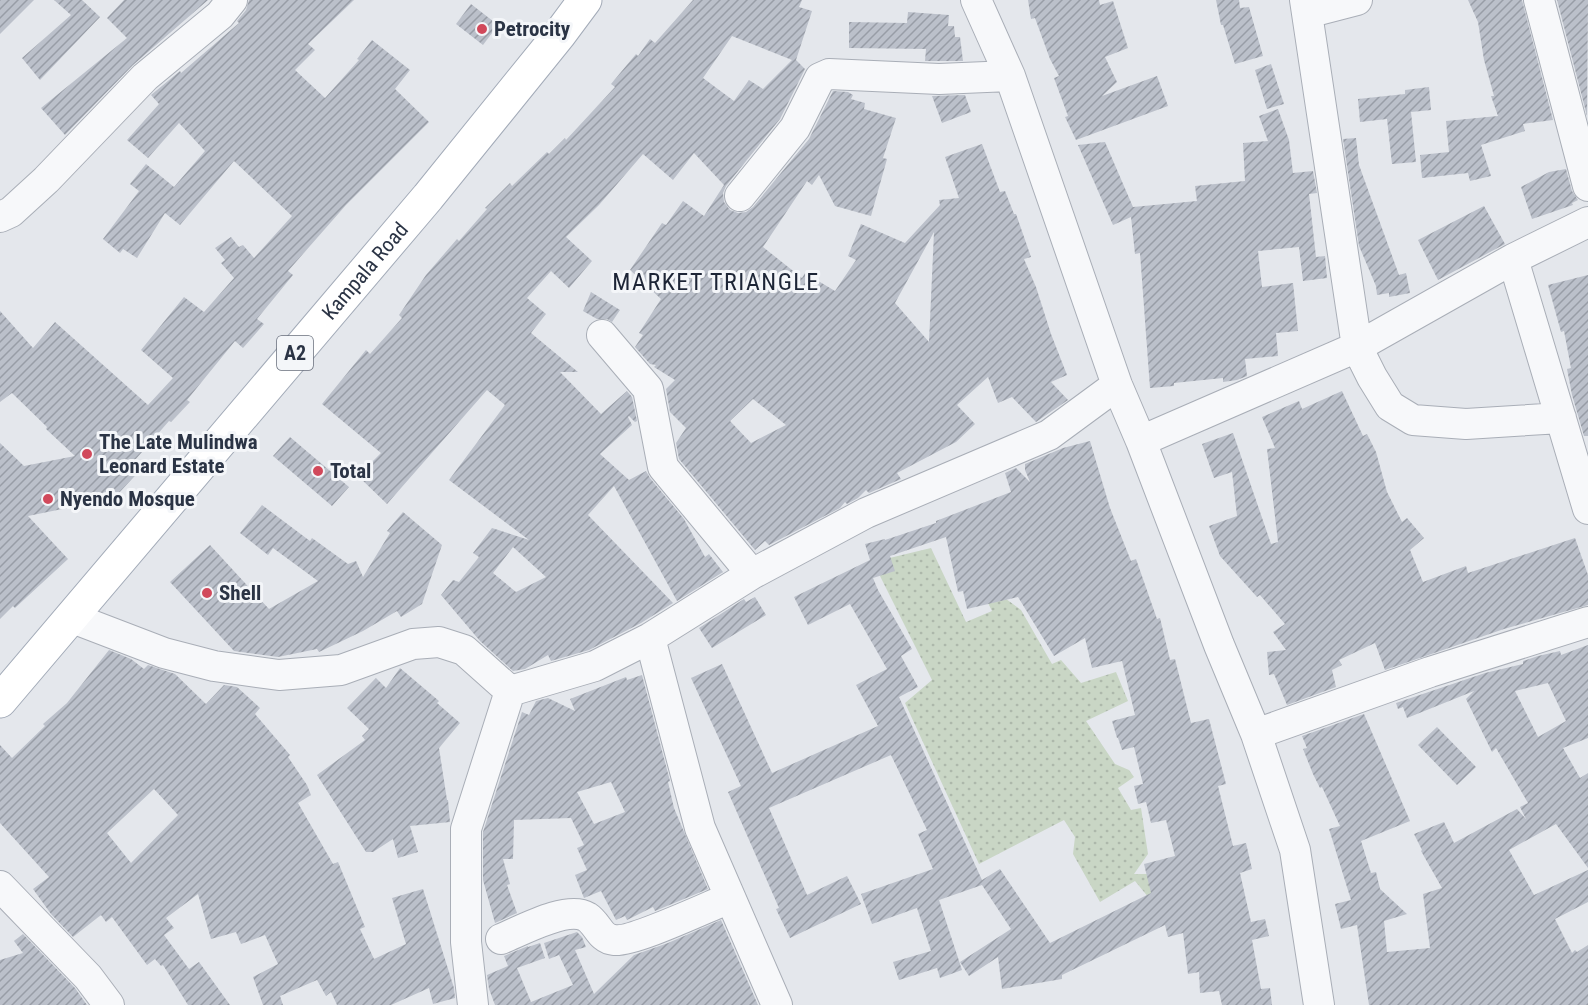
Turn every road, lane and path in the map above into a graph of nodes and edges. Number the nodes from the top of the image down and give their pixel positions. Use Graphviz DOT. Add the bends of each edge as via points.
graph roads {
  1 [pos="232,0"];
  2 [pos="585,0"];
  3 [pos="976,0"];
  4 [pos="1357,0"];
  5 [pos="1539,0"];
  6 [pos="1306,7"];
  7 [pos="1010,76"];
  8 [pos="1580,125"];
  9 [pos="1588,186"];
  10 [pos="740,196"];
  11 [pos="0,217"];
  12 [pos="1588,222"];
  13 [pos="1513,259"];
  14 [pos="602,335"];
  15 [pos="1357,347"];
  16 [pos="1117,385"];
  17 [pos="1561,418"];
  18 [pos="1141,441"];
  19 [pos="1588,509"];
  20 [pos="752,574"];
  21 [pos="70,617"];
  22 [pos="1588,622"];
  23 [pos="650,638"];
  24 [pos="510,691"];
  25 [pos="0,701"];
  26 [pos="1256,734"];
  27 [pos="0,886"];
  28 [pos="730,898"];
  29 [pos="501,939"];
  30 [pos="109,1005"];
  31 [pos="473,1005"];
  32 [pos="777,1005"];
  33 [pos="1320,1005"];
  1 -- 11 [label="street" via="220,15 145,77 46,180"];
  2 -- 21 [label="main road, Kampala Road / A2" via="428,197"];
  3 -- 7 [label="street"];
  4 -- 6 [label="street"];
  5 -- 8 [label="street"];
  6 -- 15 [label="street"];
  7 -- 10 [label="street" via="939,79 829,74 820,78 795,128"];
  7 -- 16 [label="street"];
  8 -- 9 [label="street"];
  12 -- 13 [label="street"];
  13 -- 15 [label="street"];
  13 -- 17 [label="street"];
  14 -- 20 [label="street" via="648,389 663,467"];
  15 -- 17 [label="street" via="1390,406 1413,420 1466,424"];
  15 -- 18 [label="street"];
  16 -- 18 [label="street"];
  16 -- 20 [label="street" via="1049,435 866,513"];
  17 -- 19 [label="street"];
  18 -- 26 [label="street"];
  20 -- 23 [label="street"];
  21 -- 24 [label="street" via="164,653 214,666 279,675 341,670 413,644 439,642 464,650"];
  21 -- 25 [label="main road, Kampala Road / A2"];
  22 -- 26 [label="street" via="1430,672"];
  23 -- 24 [label="street" via="595,666"];
  23 -- 28 [label="street" via="700,828"];
  24 -- 31 [label="street" via="466,829 466,942"];
  26 -- 33 [label="street" via="1295,850"];
  27 -- 30 [label="street" via="88,977"];
  28 -- 29 [label="street" via="634,938 605,938 587,917 573,913 558,915"];
  28 -- 32 [label="street"];
}
